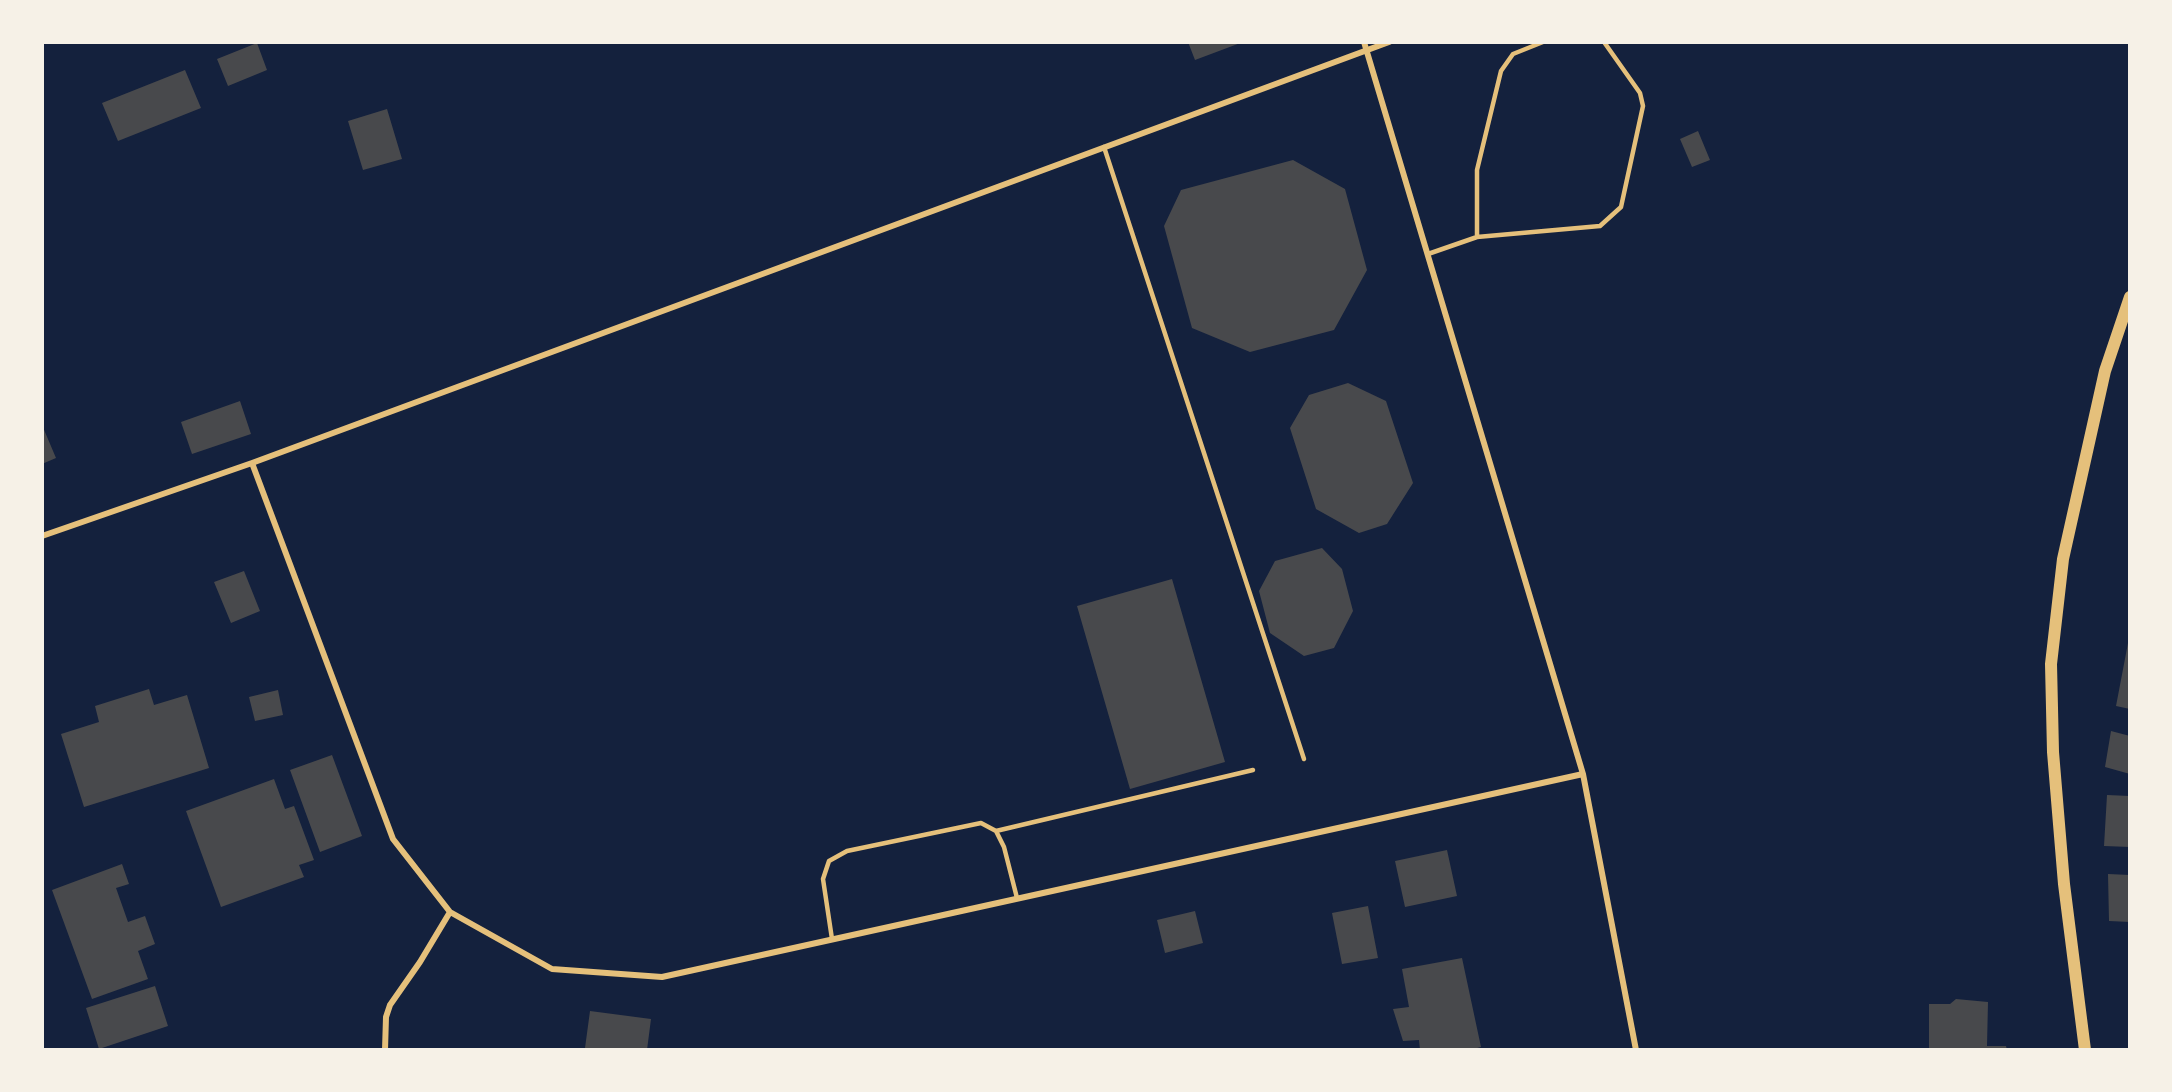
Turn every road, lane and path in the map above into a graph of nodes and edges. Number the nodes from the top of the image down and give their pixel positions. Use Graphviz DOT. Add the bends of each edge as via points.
graph roads {
  1 [pos="1364,42"];
  2 [pos="1389,42"];
  3 [pos="1543,42"];
  4 [pos="1604,42"];
  5 [pos="1367,49"];
  6 [pos="1104,147"];
  7 [pos="1477,237"];
  8 [pos="1428,254"];
  9 [pos="2130,297"];
  10 [pos="252,463"];
  11 [pos="42,536"];
  12 [pos="1304,759"];
  13 [pos="1253,770"];
  14 [pos="1583,774"];
  15 [pos="996,831"];
  16 [pos="1017,898"];
  17 [pos="450,912"];
  18 [pos="832,939"];
  19 [pos="385,1050"];
  20 [pos="1636,1050"];
  21 [pos="2085,1050"];
  1 -- 5 [label="street"];
  2 -- 5 [label="street"];
  3 -- 7 [label="lane" via="1513,54 1502,71 1477,170"];
  4 -- 7 [label="lane" via="1640,93 1643,106 1621,207 1600,226"];
  5 -- 6 [label="street"];
  5 -- 8 [label="street"];
  6 -- 10 [label="street"];
  6 -- 12 [label="lane"];
  7 -- 8 [label="lane"];
  8 -- 14 [label="street"];
  9 -- 21 [label="main road" via="2105,371 2062,560 2051,664 2053,752 2064,884"];
  10 -- 11 [label="street"];
  10 -- 17 [label="street" via="393,839"];
  13 -- 15 [label="lane"];
  14 -- 16 [label="street"];
  14 -- 20 [label="street"];
  15 -- 16 [label="lane"];
  15 -- 18 [label="lane" via="981,823 847,851 830,861 823,879"];
  16 -- 18 [label="street"];
  17 -- 18 [label="street" via="552,969 662,977"];
  17 -- 19 [label="street" via="390,1005"];
}
